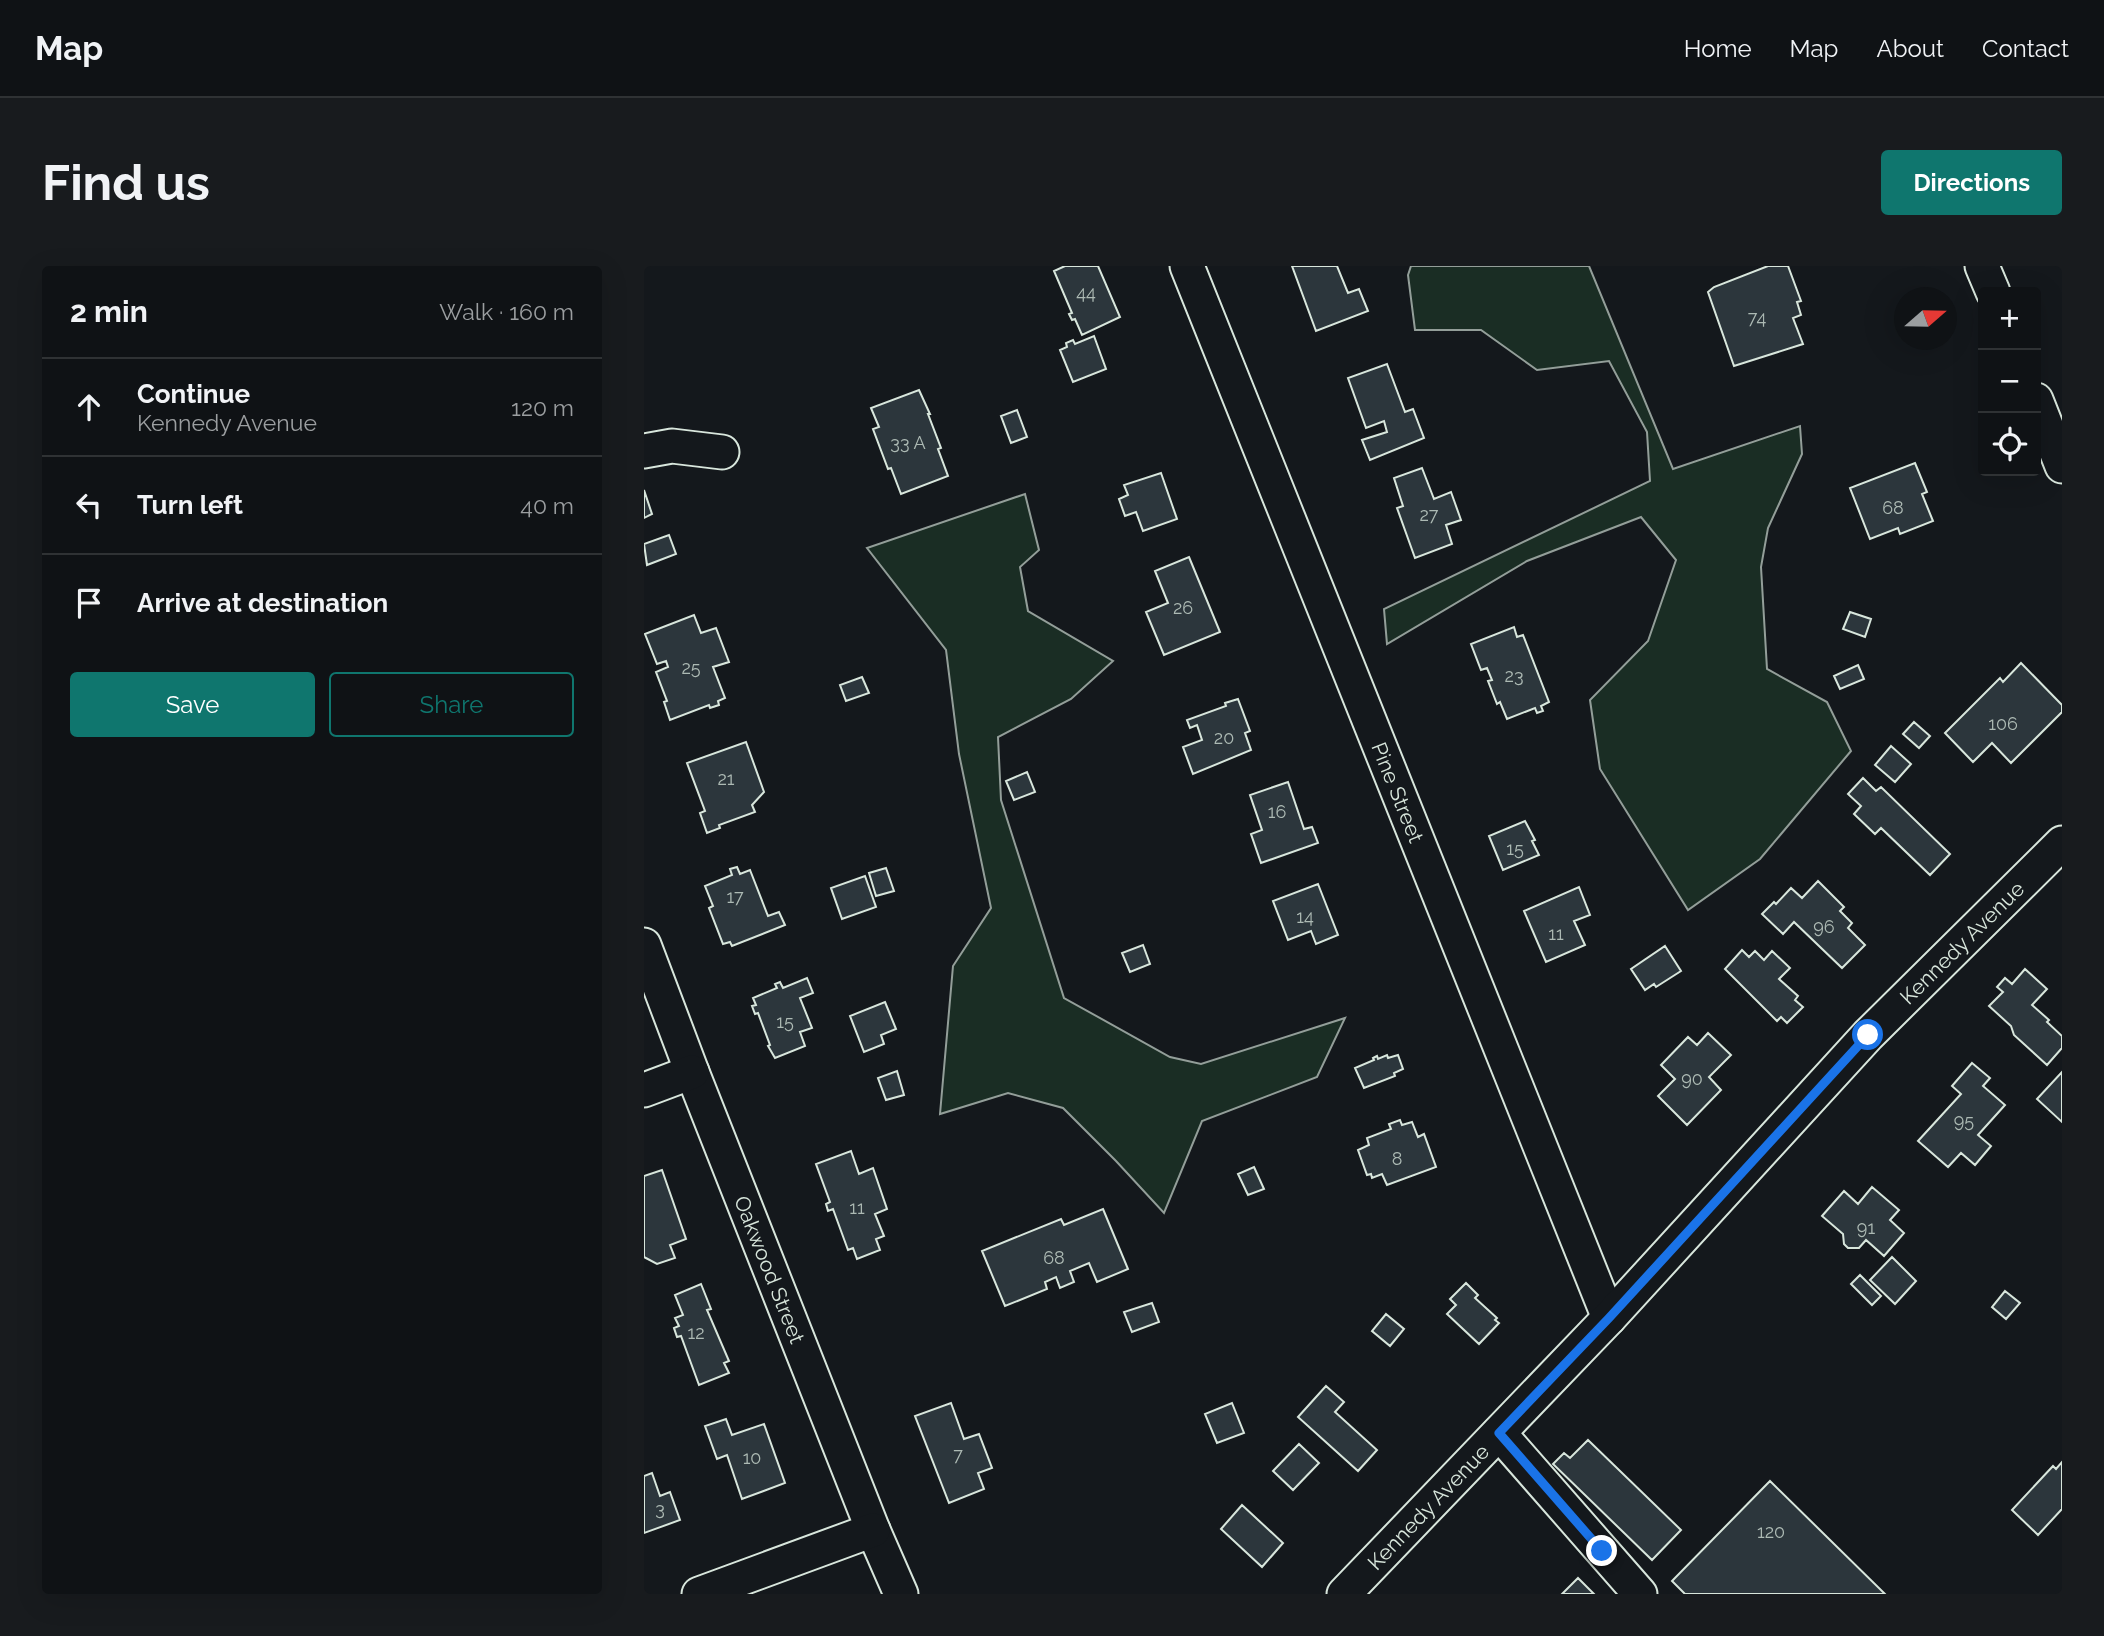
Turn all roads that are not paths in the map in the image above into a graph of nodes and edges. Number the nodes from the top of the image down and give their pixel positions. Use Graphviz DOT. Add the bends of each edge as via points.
graph roads {
  1 [pos="1187,266"];
  2 [pos="1982,266"];
  3 [pos="1991,287"];
  4 [pos="2041,413"];
  5 [pos="644,451"];
  6 [pos="722,452"];
  7 [pos="2062,466"];
  8 [pos="2062,843"];
  9 [pos="644,945"];
  10 [pos="692,1072"];
  11 [pos="644,1090"];
  12 [pos="1609,1318"];
  13 [pos="1499,1433"];
  14 [pos="873,1530"];
  15 [pos="699,1594"];
  16 [pos="901,1594"];
  17 [pos="1343,1594"];
  18 [pos="1640,1594"];
  1 -- 12 [label="street, Pine Street"];
  2 -- 3 [label="street"];
  4 -- 7 [label="street"];
  5 -- 6 [label="street" via="672,446"];
  8 -- 12 [label="street, Kennedy Avenue" via="1868,1035"];
  9 -- 10 [label="street, Oakwood Street"];
  10 -- 11 [label="street"];
  10 -- 14 [label="street, Oakwood Street"];
  12 -- 13 [label="street, Kennedy Avenue"];
  13 -- 17 [label="street, Kennedy Avenue"];
  13 -- 18 [label="street"];
  14 -- 15 [label="street"];
  14 -- 16 [label="street, Oakwood Street"];
}
